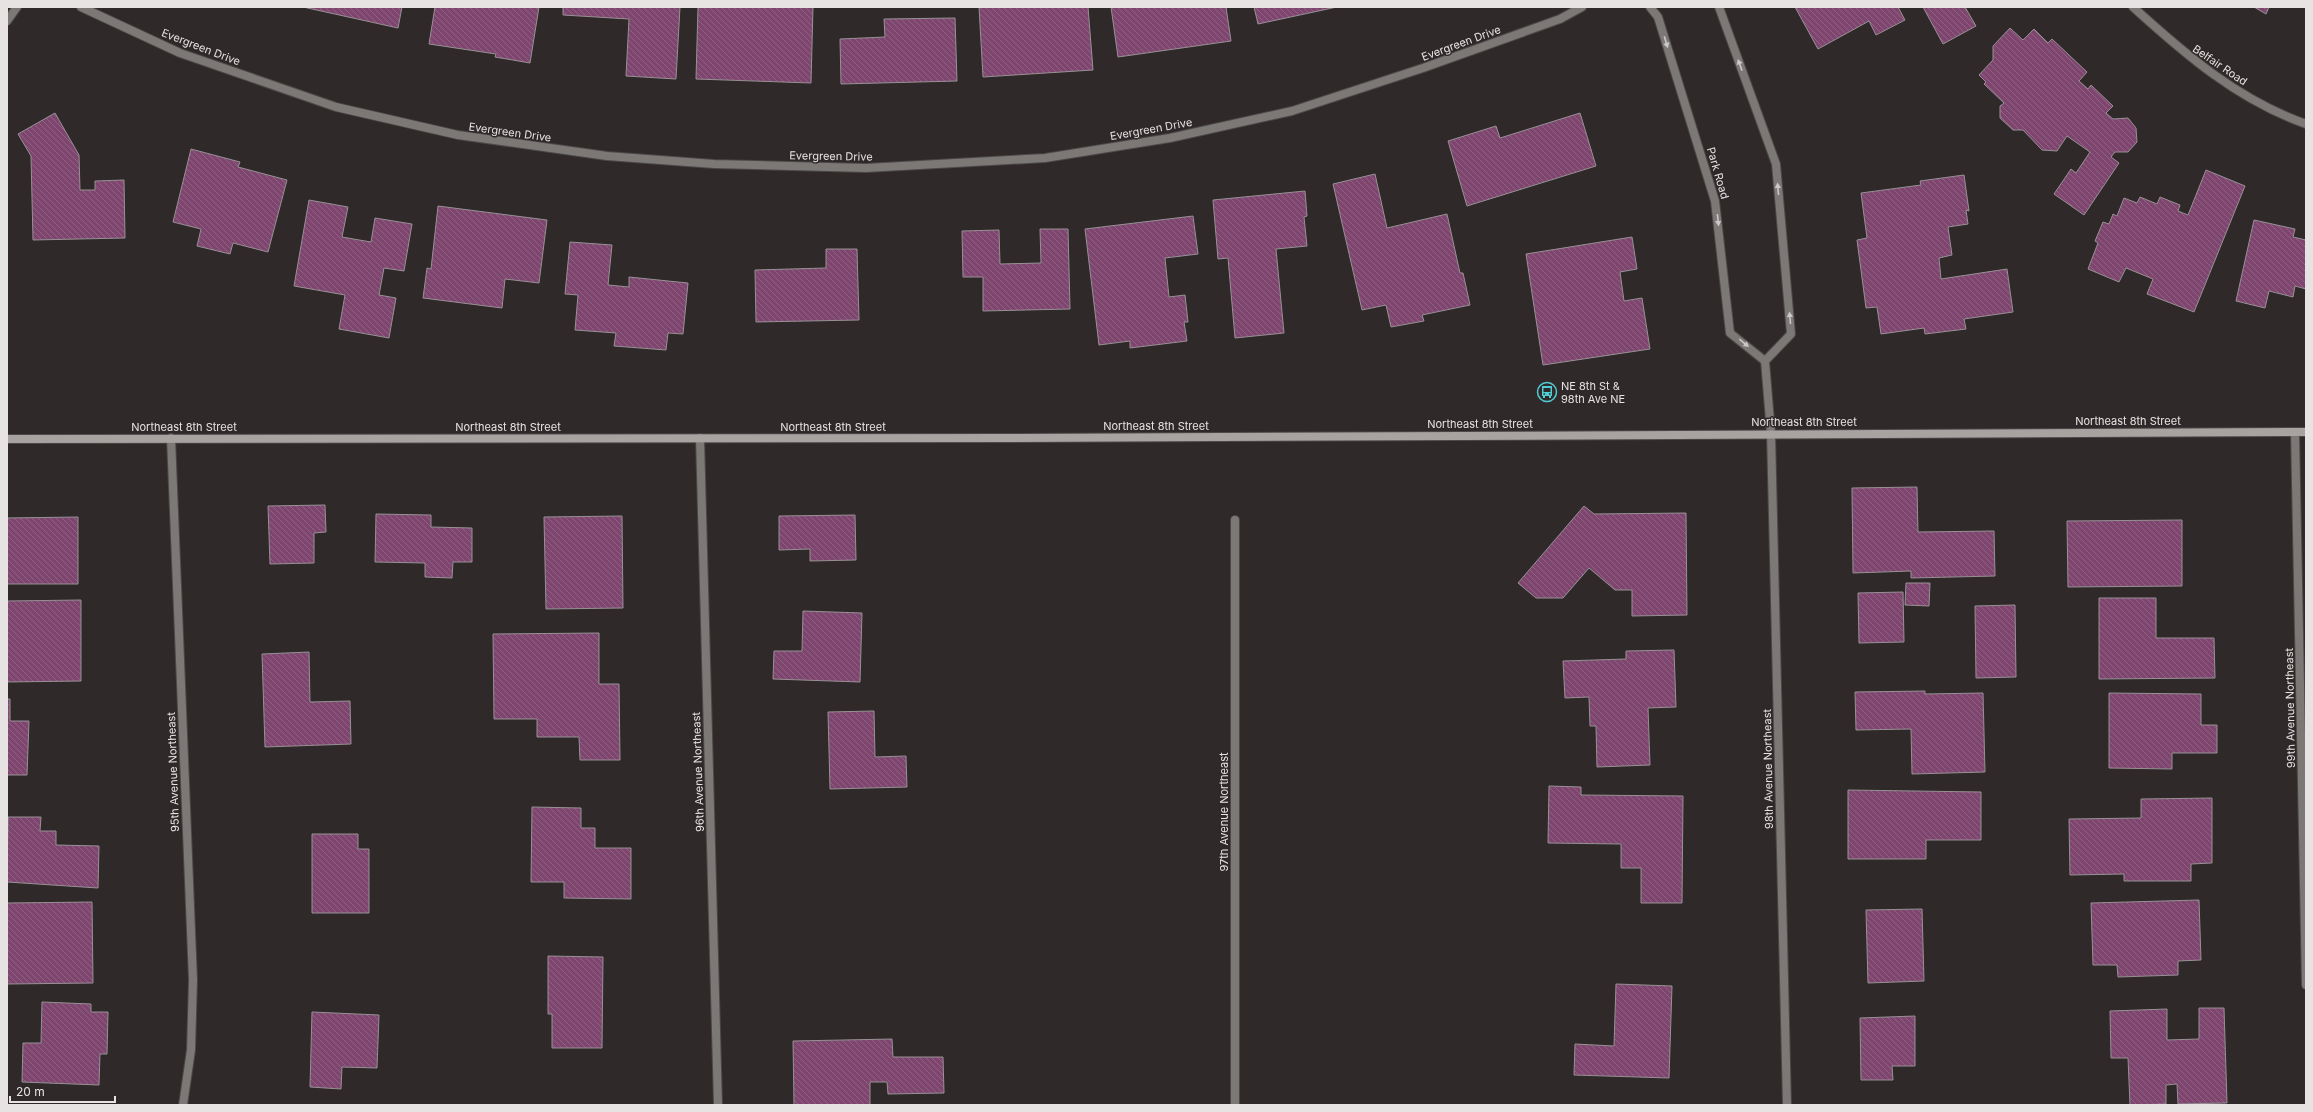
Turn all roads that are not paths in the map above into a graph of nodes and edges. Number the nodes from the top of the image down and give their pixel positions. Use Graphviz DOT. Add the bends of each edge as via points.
graph roads {
  1 [pos="17,7"];
  2 [pos="81,7"];
  3 [pos="1582,7"];
  4 [pos="1650,7"];
  5 [pos="1719,7"];
  6 [pos="2133,7"];
  7 [pos="7,21"];
  8 [pos="2306,124"];
  9 [pos="1765,361"];
  10 [pos="2295,432"];
  11 [pos="2306,432"];
  12 [pos="1771,434"];
  13 [pos="171,438"];
  14 [pos="700,438"];
  15 [pos="7,439"];
  16 [pos="1235,520"];
  17 [pos="2306,985"];
  18 [pos="183,1105"];
  19 [pos="718,1105"];
  20 [pos="1235,1105"];
  21 [pos="1786,1105"];
  1 -- 7 [label="street"];
  2 -- 3 [label="street, Evergreen Drive" via="180,53 336,107 458,135 607,156 714,164 866,168 1045,158 1170,138 1292,111 1438,63 1560,19"];
  4 -- 9 [label="street, Park Road, one-way" via="1658,16 1715,201 1730,333"];
  9 -- 5 [label="street, one-way" via="1791,334 1776,164"];
  6 -- 8 [label="street, Belfair Road" via="2186,56 2239,92 2284,116"];
  9 -- 12 [label="street"];
  10 -- 11 [label="main road, Northeast 8th Street"];
  10 -- 12 [label="main road, Northeast 8th Street"];
  10 -- 17 [label="street, 99th Avenue Northeast"];
  12 -- 14 [label="main road, Northeast 8th Street"];
  12 -- 21 [label="street, 98th Avenue Northeast"];
  13 -- 14 [label="main road, Northeast 8th Street"];
  13 -- 15 [label="main road, Northeast 8th Street"];
  13 -- 18 [label="street, 95th Avenue Northeast" via="193,980 191,1050"];
  14 -- 19 [label="street, 96th Avenue Northeast"];
  16 -- 20 [label="street, 97th Avenue Northeast"];
}
